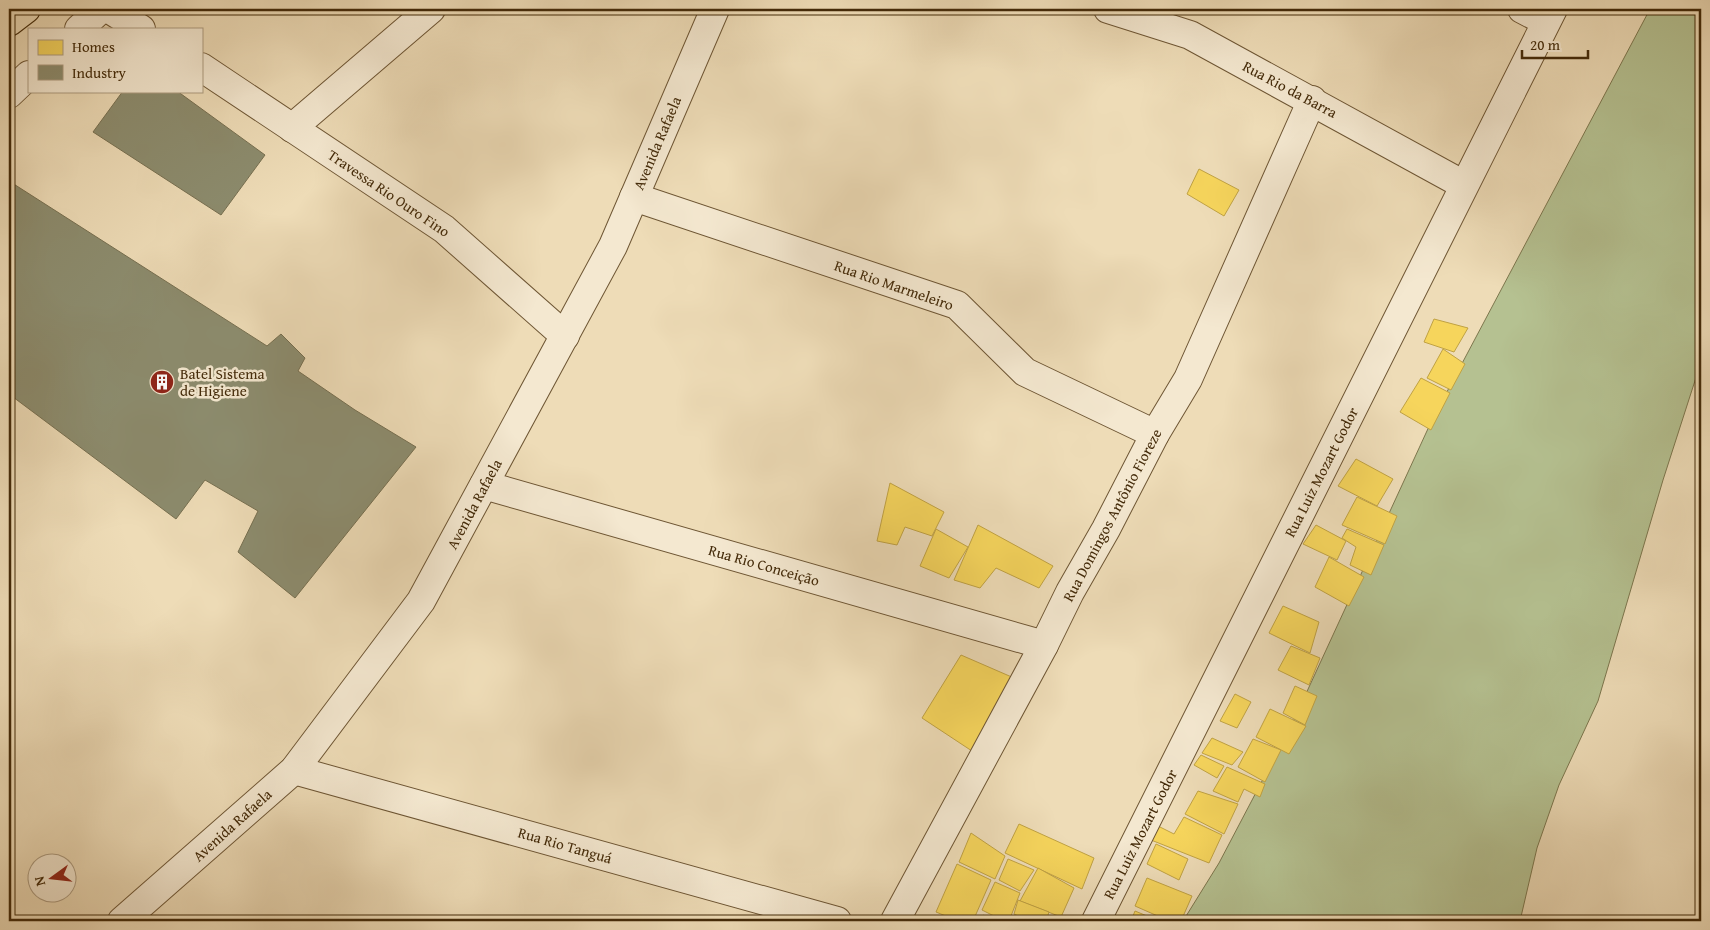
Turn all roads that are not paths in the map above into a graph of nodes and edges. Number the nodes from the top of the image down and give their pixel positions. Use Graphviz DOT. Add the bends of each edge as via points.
graph roads {
  1 [pos="26,9"];
  2 [pos="101,9"];
  3 [pos="109,9"];
  4 [pos="431,9"];
  5 [pos="715,9"];
  6 [pos="1108,9"];
  7 [pos="1540,13"];
  8 [pos="9,22"];
  9 [pos="80,28"];
  10 [pos="139,28"];
  11 [pos="202,68"];
  12 [pos="28,77"];
  13 [pos="9,94"];
  14 [pos="1312,100"];
  15 [pos="292,128"];
  16 [pos="1464,185"];
  17 [pos="634,197"];
  18 [pos="565,336"];
  19 [pos="1155,434"];
  20 [pos="484,484"];
  21 [pos="1044,645"];
  22 [pos="294,770"];
  23 [pos="122,921"];
  24 [pos="837,921"];
  25 [pos="895,921"];
  26 [pos="1096,921"];
  1 -- 8 [label="main road"];
  2 -- 9 [label="street"];
  3 -- 10 [label="street"];
  4 -- 15 [label="street"];
  5 -- 17 [label="street, Avenida Rafaela"];
  6 -- 14 [label="street, Rua Rio da Barra" via="1190,35"];
  7 -- 16 [label="street, Rua Luiz Mozart Godor"];
  11 -- 15 [label="street, Travessa Rio Ouro Fino"];
  12 -- 13 [label="street"];
  14 -- 16 [label="street, Rua Rio da Barra"];
  14 -- 19 [label="street, Rua Domingos Antônio Fioreze" via="1188,379"];
  15 -- 18 [label="street, Travessa Rio Ouro Fino" via="444,229"];
  16 -- 26 [label="street, Rua Luiz Mozart Godor"];
  17 -- 18 [label="street, Avenida Rafaela" via="613,246"];
  17 -- 19 [label="street, Rua Rio Marmeleiro" via="957,305 1025,372"];
  18 -- 20 [label="street, Avenida Rafaela"];
  19 -- 21 [label="street, Rua Domingos Antônio Fioreze"];
  20 -- 21 [label="street, Rua Rio Conceição"];
  20 -- 22 [label="street, Avenida Rafaela" via="421,601"];
  21 -- 25 [label="street, Rua Domingos Antônio Fioreze"];
  22 -- 23 [label="street, Avenida Rafaela"];
  22 -- 24 [label="street, Rua Rio Tanguá"];
}
